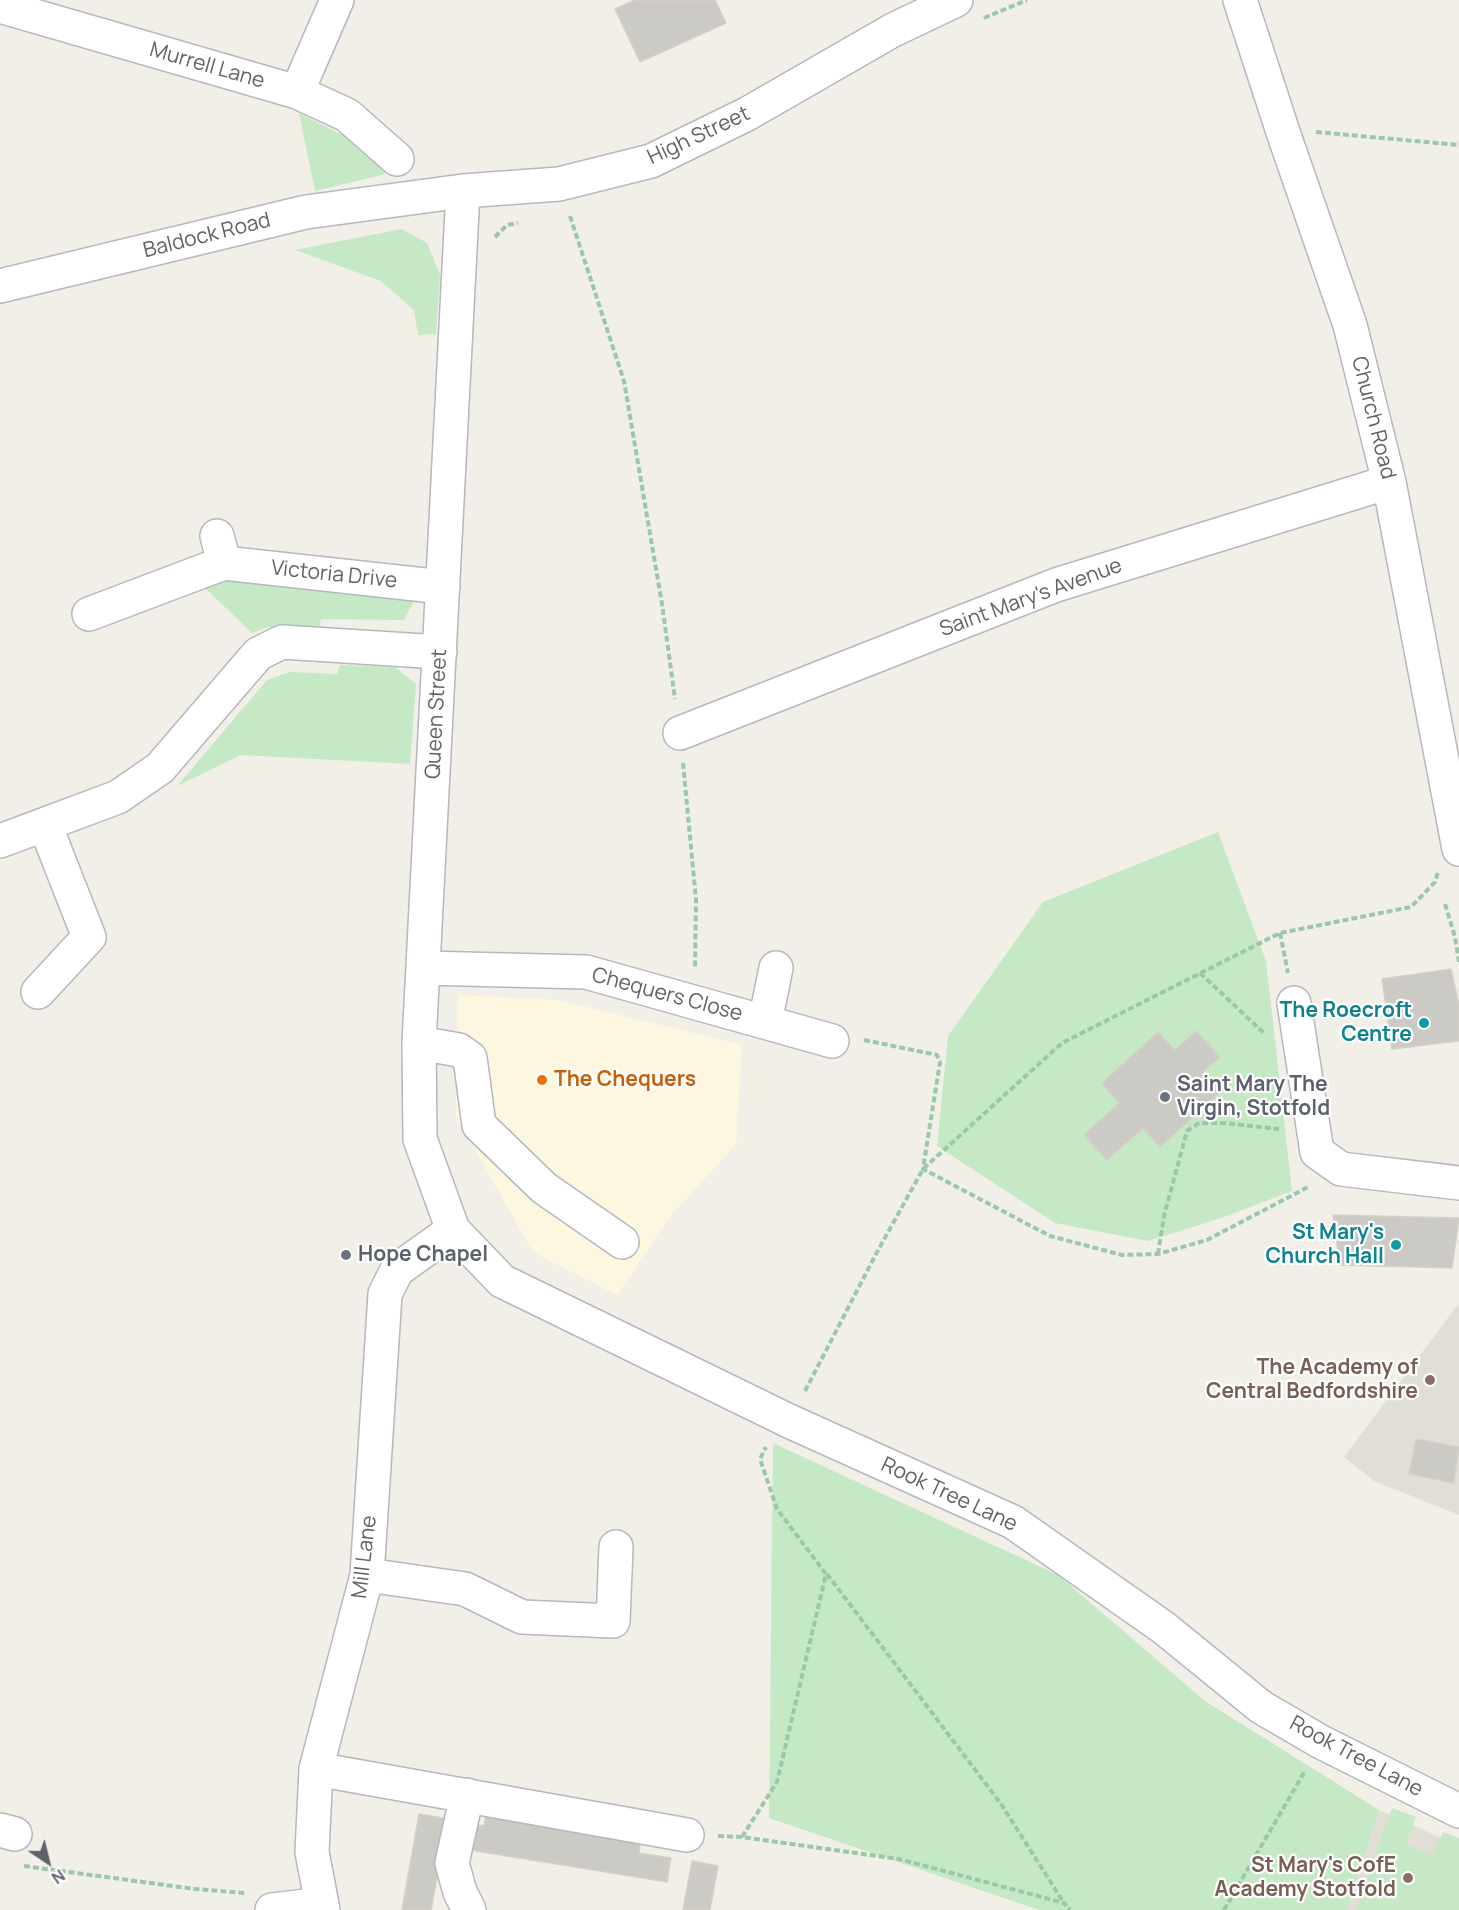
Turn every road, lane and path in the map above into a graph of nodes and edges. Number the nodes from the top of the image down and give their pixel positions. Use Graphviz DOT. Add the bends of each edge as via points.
graph roads {
  1 [pos="337,0"];
  2 [pos="1027,0"];
  3 [pos="1240,0"];
  4 [pos="0,6"];
  5 [pos="967,10"];
  6 [pos="297,92"];
  7 [pos="1306,131"];
  8 [pos="1459,145"];
  9 [pos="397,159"];
  10 [pos="559,183"];
  11 [pos="463,191"];
  12 [pos="417,198"];
  13 [pos="527,221"];
  14 [pos="491,241"];
  15 [pos="0,286"];
  16 [pos="1389,482"];
  17 [pos="443,587"];
  18 [pos="89,614"];
  19 [pos="440,652"];
  20 [pos="680,733"];
  21 [pos="45,825"];
  22 [pos="0,841"];
  23 [pos="1459,849"];
  24 [pos="1445,904"];
  25 [pos="1411,907"];
  26 [pos="1280,933"];
  27 [pos="1459,962"];
  28 [pos="776,968"];
  29 [pos="424,969"];
  30 [pos="1200,973"];
  31 [pos="38,992"];
  32 [pos="1294,1003"];
  33 [pos="694,1004"];
  34 [pos="765,1022"];
  35 [pos="832,1041"];
  36 [pos="419,1043"];
  37 [pos="1301,1045"];
  38 [pos="1313,1127"];
  39 [pos="923,1168"];
  40 [pos="1341,1169"];
  41 [pos="1459,1183"];
  42 [pos="453,1230"];
  43 [pos="622,1242"];
  44 [pos="1158,1254"];
  45 [pos="784,1419"];
  46 [pos="616,1547"];
  47 [pos="826,1574"];
  48 [pos="367,1575"];
  49 [pos="1321,1742"];
  50 [pos="316,1769"];
  51 [pos="467,1796"];
  52 [pos="1459,1811"];
  53 [pos="687,1835"];
  54 [pos="742,1837"];
  55 [pos="10,1842"];
  56 [pos="262,1902"];
  57 [pos="1064,1903"];
  58 [pos="322,1907"];
  59 [pos="469,1910"];
  60 [pos="1070,1910"];
  61 [pos="1224,1910"];
  1 -- 6 [label="street"];
  2 -- 5 [label="path"];
  3 -- 16 [label="street, Church Road" via="1350,325"];
  4 -- 6 [label="street, Murrell Lane"];
  5 -- 10 [label="street, High Street" via="893,30 747,114 651,161"];
  6 -- 9 [label="street, Murrell Lane" via="347,115"];
  7 -- 8 [label="path"];
  10 -- 11 [label="street, High Street"];
  10 -- 20 [label="path" via="624,381"];
  11 -- 12 [label="street, High Street"];
  11 -- 17 [label="street, Queen Street"];
  12 -- 15 [label="street, Baldock Road" via="306,212"];
  13 -- 14 [label="path" via="507,225"];
  16 -- 20 [label="street, Saint Mary's Avenue" via="1056,585"];
  16 -- 23 [label="street, Church Road"];
  17 -- 18 [label="street, Victoria Drive" via="221,549"];
  17 -- 19 [label="street, Queen Street"];
  19 -- 21 [label="street" via="282,642 258,654 160,768 118,797"];
  19 -- 29 [label="street, Queen Street"];
  20 -- 33 [label="path" via="696,900"];
  21 -- 22 [label="street"];
  21 -- 31 [label="street" via="89,937"];
  24 -- 27 [label="path"];
  25 -- 26 [label="path"];
  26 -- 30 [label="path"];
  26 -- 32 [label="path"];
  28 -- 34 [label="street, Chequers Close"];
  29 -- 33 [label="street, Chequers Close" via="586,972"];
  29 -- 36 [label="street, Queen Street"];
  30 -- 37 [label="path" via="1279,1048"];
  30 -- 39 [label="path" via="1062,1043"];
  32 -- 37 [label="street"];
  33 -- 34 [label="street, Chequers Close"];
  34 -- 35 [label="street, Chequers Close"];
  35 -- 39 [label="path" via="845,1036 937,1055 940,1062"];
  36 -- 42 [label="street, Queen Street" via="420,1140"];
  36 -- 43 [label="street" via="459,1050 470,1058 479,1125 544,1188"];
  37 -- 38 [label="street"];
  38 -- 40 [label="street" via="1317,1152"];
  38 -- 44 [label="path" via="1281,1129 1199,1123 1187,1131"];
  39 -- 44 [label="path" via="1050,1236 1122,1255"];
  39 -- 45 [label="path"];
  40 -- 41 [label="street"];
  40 -- 44 [label="path" via="1207,1240"];
  42 -- 45 [label="street, Rook Tree Lane" via="502,1281"];
  42 -- 48 [label="street, Mill Lane" via="397,1270 385,1294"];
  45 -- 47 [label="path" via="760,1459 777,1509"];
  45 -- 49 [label="street, Rook Tree Lane" via="1013,1522 1164,1628 1261,1707"];
  46 -- 48 [label="street" via="613,1621 522,1617 465,1589"];
  47 -- 54 [label="path" via="777,1782"];
  47 -- 57 [label="path" via="1001,1804"];
  48 -- 50 [label="street, Mill Lane"];
  49 -- 52 [label="street, Rook Tree Lane"];
  49 -- 61 [label="path"];
  50 -- 51 [label="street"];
  50 -- 58 [label="street, Mill Lane" via="312,1852"];
  51 -- 53 [label="street"];
  51 -- 59 [label="street" via="452,1863"];
  53 -- 54 [label="path"];
  54 -- 57 [label="path" via="899,1859"];
  55 -- 56 [label="path" via="184,1887"];
  56 -- 58 [label="street"];
  57 -- 60 [label="path"];
}
